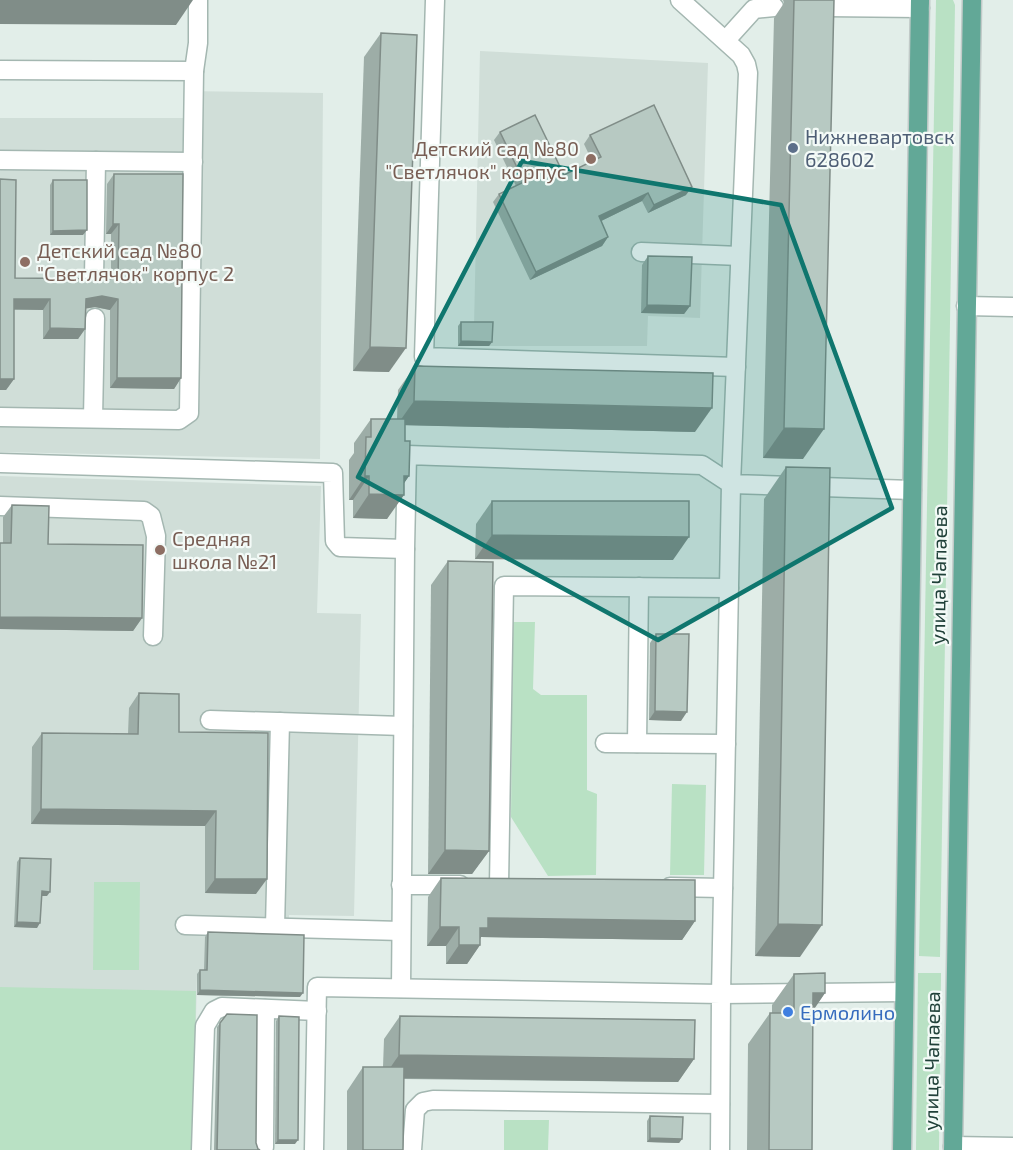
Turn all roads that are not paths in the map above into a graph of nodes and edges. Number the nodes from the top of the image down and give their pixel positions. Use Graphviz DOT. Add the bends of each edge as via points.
graph roads {
  1 [pos="198,0"];
  2 [pos="435,0"];
  3 [pos="680,0"];
  4 [pos="972,0"];
  5 [pos="920,4"];
  6 [pos="774,7"];
  7 [pos="825,7"];
  8 [pos="726,40"];
  9 [pos="0,70"];
  10 [pos="194,71"];
  11 [pos="0,160"];
  12 [pos="96,161"];
  13 [pos="193,162"];
  14 [pos="641,252"];
  15 [pos="740,256"];
  16 [pos="94,278"];
  17 [pos="966,306"];
  18 [pos="1013,307"];
  19 [pos="95,318"];
  20 [pos="736,367"];
  21 [pos="0,417"];
  22 [pos="93,418"];
  23 [pos="0,463"];
  24 [pos="731,484"];
  25 [pos="912,490"];
  26 [pos="0,506"];
  27 [pos="405,549"];
  28 [pos="639,587"];
  29 [pos="729,588"];
  30 [pos="153,636"];
  31 [pos="210,720"];
  32 [pos="280,722"];
  33 [pos="403,726"];
  34 [pos="605,743"];
  35 [pos="637,743"];
  36 [pos="726,744"];
  37 [pos="401,885"];
  38 [pos="499,885"];
  39 [pos="520,885"];
  40 [pos="649,887"];
  41 [pos="723,888"];
  42 [pos="185,925"];
  43 [pos="275,927"];
  44 [pos="401,931"];
  45 [pos="401,988"];
  46 [pos="904,992"];
  47 [pos="721,994"];
  48 [pos="265,1009"];
  49 [pos="317,1011"];
  50 [pos="720,1104"];
  51 [pos="264,1147"];
  52 [pos="1013,1147"];
  53 [pos="953,1148"];
  54 [pos="201,1150"];
  55 [pos="314,1150"];
  56 [pos="412,1150"];
  57 [pos="720,1150"];
  58 [pos="902,1150"];
  1 -- 10 [label="street"];
  2 -- 20 [label="street" via="424,357"];
  3 -- 8 [label="street"];
  4 -- 17 [label="main road, улица Чапаева"];
  5 -- 7 [label="street"];
  5 -- 25 [label="main road, улица Чапаева"];
  6 -- 8 [label="street" via="754,9"];
  8 -- 15 [label="street" via="746,63 748,74"];
  9 -- 10 [label="street"];
  10 -- 13 [label="street"];
  11 -- 12 [label="street"];
  12 -- 13 [label="street"];
  12 -- 16 [label="street"];
  13 -- 22 [label="street" via="189,413 179,420"];
  14 -- 15 [label="street"];
  15 -- 20 [label="street"];
  17 -- 18 [label="street"];
  17 -- 53 [label="main road, улица Чапаева"];
  19 -- 22 [label="street"];
  20 -- 24 [label="street"];
  21 -- 22 [label="street"];
  23 -- 27 [label="street" via="333,473 335,542 340,547"];
  24 -- 25 [label="street"];
  24 -- 27 [label="street" via="702,465 407,455"];
  24 -- 29 [label="street"];
  25 -- 46 [label="main road, улица Чапаева"];
  26 -- 30 [label="street" via="144,511 151,516 156,536"];
  27 -- 33 [label="street"];
  28 -- 29 [label="street"];
  28 -- 35 [label="street"];
  28 -- 38 [label="street" via="504,586"];
  29 -- 36 [label="street"];
  31 -- 32 [label="street"];
  32 -- 33 [label="street"];
  32 -- 43 [label="street"];
  33 -- 37 [label="street"];
  34 -- 35 [label="street"];
  35 -- 36 [label="street"];
  36 -- 41 [label="street"];
  37 -- 38 [label="street"];
  37 -- 44 [label="street"];
  38 -- 39 [label="street"];
  40 -- 41 [label="street"];
  41 -- 47 [label="street"];
  42 -- 43 [label="street"];
  43 -- 44 [label="street"];
  44 -- 45 [label="street"];
  45 -- 47 [label="street"];
  45 -- 49 [label="street" via="317,987"];
  46 -- 47 [label="street"];
  46 -- 58 [label="main road, улица Чапаева"];
  47 -- 50 [label="street"];
  48 -- 49 [label="street"];
  48 -- 51 [label="street"];
  48 -- 54 [label="street" via="222,1007 207,1019"];
  49 -- 55 [label="street"];
  50 -- 56 [label="street" via="433,1100 423,1102 415,1110"];
  50 -- 57 [label="street"];
  52 -- 53 [label="street"];
}
